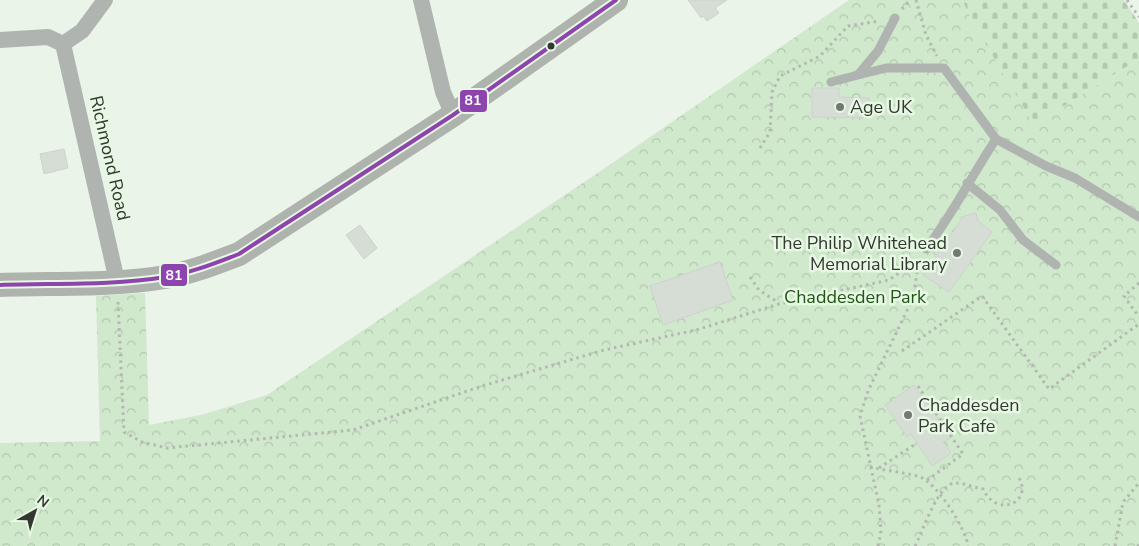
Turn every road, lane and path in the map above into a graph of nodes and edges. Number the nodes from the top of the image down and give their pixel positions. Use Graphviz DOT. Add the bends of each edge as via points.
graph roads {
  1 [pos="105,0"];
  2 [pos="421,0"];
  3 [pos="616,0"];
  4 [pos="916,0"];
  5 [pos="1128,0"];
  6 [pos="902,10"];
  7 [pos="892,16"];
  8 [pos="1139,17"];
  9 [pos="0,40"];
  10 [pos="63,44"];
  11 [pos="944,68"];
  12 [pos="858,75"];
  13 [pos="831,82"];
  14 [pos="453,114"];
  15 [pos="996,139"];
  16 [pos="760,148"];
  17 [pos="966,184"];
  18 [pos="1139,217"];
  19 [pos="926,249"];
  20 [pos="1056,265"];
  21 [pos="750,277"];
  22 [pos="117,281"];
  23 [pos="1139,282"];
  24 [pos="0,285"];
  25 [pos="780,304"];
  26 [pos="1139,317"];
  27 [pos="1139,324"];
  28 [pos="902,352"];
  29 [pos="918,386"];
  30 [pos="917,442"];
  31 [pos="870,467"];
  32 [pos="878,469"];
  33 [pos="1019,478"];
  34 [pos="926,481"];
  35 [pos="1139,483"];
  36 [pos="940,495"];
  37 [pos="878,546"];
  38 [pos="915,546"];
  39 [pos="968,546"];
  40 [pos="1115,546"];
  1 -- 10 [label="street" via="82,31"];
  2 -- 14 [label="street" via="443,92"];
  3 -- 14 [label="street"];
  4 -- 11 [label="path" via="926,34"];
  5 -- 8 [label="path"];
  6 -- 7 [label="path"];
  7 -- 12 [label="lane" via="878,51"];
  7 -- 16 [label="path" via="848,26 820,56 780,76 772,92 770,132"];
  9 -- 10 [label="street" via="48,37"];
  10 -- 22 [label="street, Richmond Road"];
  11 -- 12 [label="lane" via="886,68"];
  11 -- 15 [label="lane"];
  12 -- 13 [label="lane"];
  14 -- 22 [label="street" via="239,254 173,275"];
  15 -- 17 [label="lane"];
  15 -- 18 [label="lane" via="1075,178"];
  17 -- 19 [label="lane" via="954,209"];
  17 -- 20 [label="lane" via="1000,210 1030,247"];
  19 -- 25 [label="path" via="889,280"];
  19 -- 31 [label="path" via="918,267 913,298 868,391 860,416"];
  21 -- 25 [label="path" via="759,290"];
  22 -- 24 [label="street"];
  22 -- 25 [label="path" via="124,432 142,442 167,448 353,430 594,352 696,330"];
  23 -- 26 [label="path" via="1124,296"];
  27 -- 28 [label="path" via="1049,388 982,296"];
  29 -- 34 [label="path" via="963,454"];
  30 -- 32 [label="path"];
  31 -- 32 [label="path"];
  31 -- 37 [label="path" via="879,505 881,531"];
  32 -- 34 [label="path"];
  33 -- 36 [label="path" via="1021,495 1005,506 991,501 983,490 956,483 947,486"];
  34 -- 36 [label="path"];
  35 -- 40 [label="path" via="1123,502"];
  36 -- 38 [label="path"];
  36 -- 39 [label="path" via="965,531"];
}
